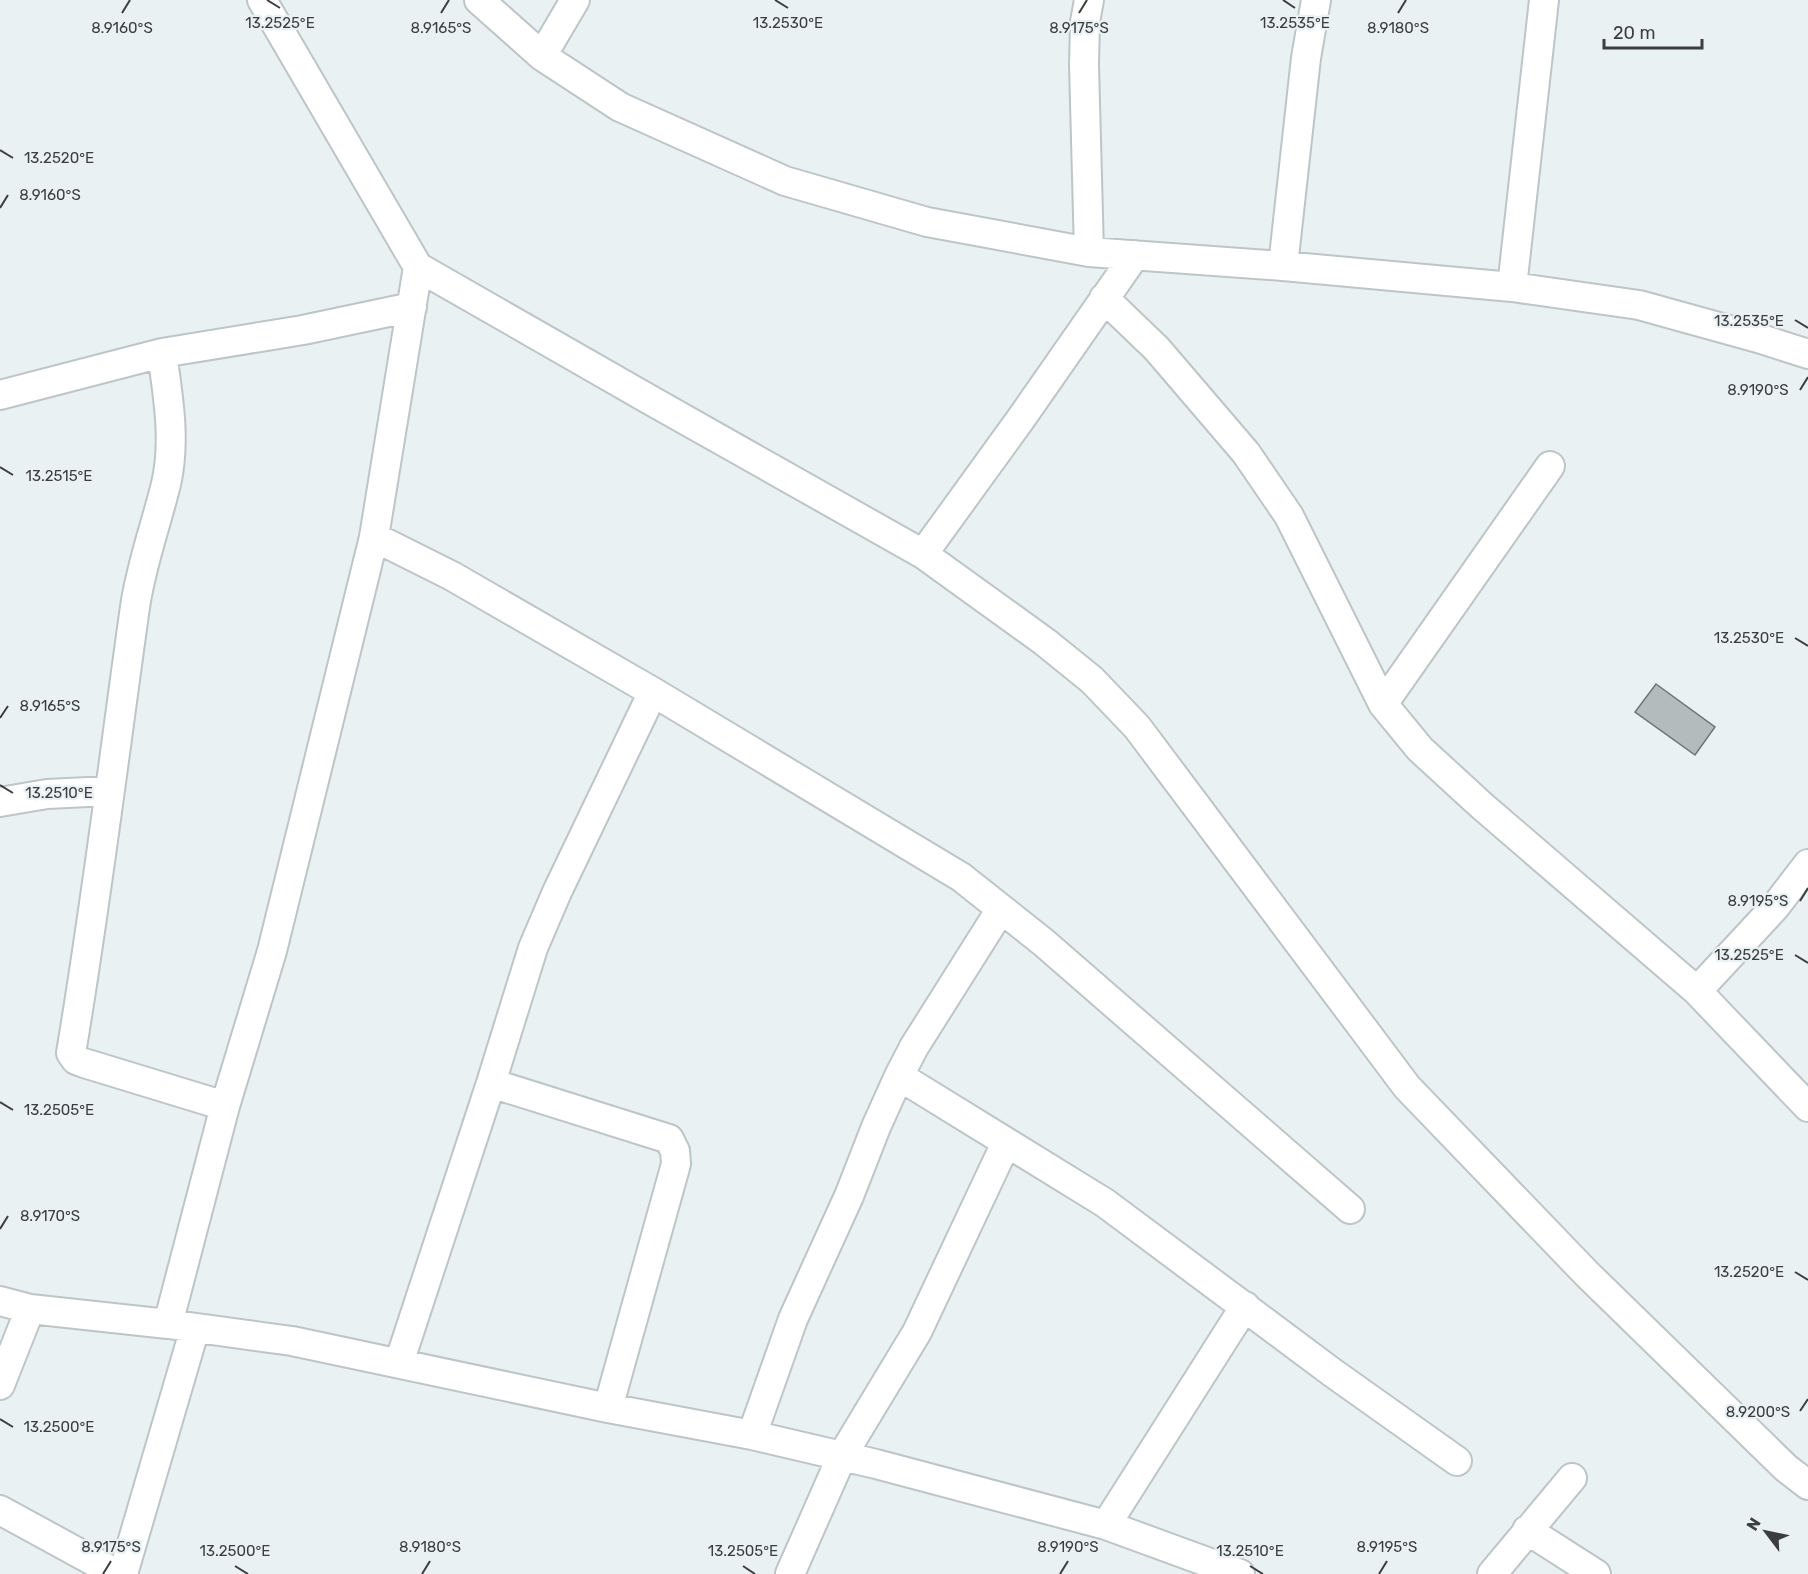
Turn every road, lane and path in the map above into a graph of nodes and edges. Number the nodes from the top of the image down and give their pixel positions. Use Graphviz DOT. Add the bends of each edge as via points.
graph roads {
  1 [pos="262,0"];
  2 [pos="479,0"];
  3 [pos="575,0"];
  4 [pos="1089,0"];
  5 [pos="1316,0"];
  6 [pos="1544,0"];
  7 [pos="542,56"];
  8 [pos="1089,252"];
  9 [pos="1135,255"];
  10 [pos="1283,266"];
  11 [pos="418,267"];
  12 [pos="1512,287"];
  13 [pos="1104,298"];
  14 [pos="412,307"];
  15 [pos="162,353"];
  16 [pos="1808,354"];
  17 [pos="0,395"];
  18 [pos="1550,466"];
  19 [pos="374,537"];
  20 [pos="923,554"];
  21 [pos="653,692"];
  22 [pos="1383,704"];
  23 [pos="109,791"];
  24 [pos="0,802"];
  25 [pos="1808,864"];
  26 [pos="1001,909"];
  27 [pos="1697,991"];
  28 [pos="899,1076"];
  29 [pos="491,1083"];
  30 [pos="225,1106"];
  31 [pos="1808,1107"];
  32 [pos="1006,1143"];
  33 [pos="1350,1209"];
  34 [pos="0,1301"];
  35 [pos="1245,1306"];
  36 [pos="30,1309"];
  37 [pos="182,1326"];
  38 [pos="399,1363"];
  39 [pos="0,1384"];
  40 [pos="608,1408"];
  41 [pos="752,1435"];
  42 [pos="842,1456"];
  43 [pos="1457,1461"];
  44 [pos="1572,1478"];
  45 [pos="1808,1485"];
  46 [pos="0,1510"];
  47 [pos="1106,1525"];
  48 [pos="1527,1530"];
  49 [pos="117,1574"];
  50 [pos="123,1574"];
  51 [pos="790,1574"];
  52 [pos="1240,1574"];
  53 [pos="1492,1574"];
  54 [pos="1596,1574"];
  1 -- 11 [label="street"];
  2 -- 7 [label="street"];
  3 -- 7 [label="street"];
  4 -- 8 [label="street" via="1084,65"];
  5 -- 10 [label="street"];
  6 -- 12 [label="street"];
  7 -- 8 [label="street" via="620,107 784,180 927,222"];
  8 -- 9 [label="street"];
  9 -- 10 [label="street"];
  9 -- 13 [label="street"];
  10 -- 12 [label="street"];
  11 -- 14 [label="street"];
  11 -- 20 [label="street"];
  12 -- 16 [label="street" via="1639,305"];
  13 -- 20 [label="street"];
  13 -- 22 [label="street" via="1157,349 1252,462 1289,516"];
  14 -- 15 [label="street"];
  14 -- 19 [label="street"];
  15 -- 17 [label="street"];
  15 -- 23 [label="street" via="172,428 167,482 136,601"];
  18 -- 22 [label="street"];
  19 -- 21 [label="street" via="452,576"];
  19 -- 30 [label="street" via="272,951"];
  20 -- 45 [label="street" via="1045,642 1092,680 1137,727 1407,1087 1587,1274"];
  21 -- 26 [label="street" via="962,877"];
  21 -- 29 [label="street" via="533,948"];
  22 -- 27 [label="street" via="1420,749 1481,805"];
  23 -- 24 [label="street" via="47,794"];
  23 -- 30 [label="street" via="90,945 71,1053 84,1063"];
  25 -- 27 [label="street" via="1775,907"];
  26 -- 28 [label="street"];
  26 -- 33 [label="street"];
  27 -- 31 [label="street"];
  28 -- 32 [label="street"];
  28 -- 41 [label="street" via="793,1319"];
  29 -- 38 [label="street"];
  29 -- 40 [label="street" via="669,1139 675,1150 675,1164"];
  30 -- 37 [label="street"];
  32 -- 35 [label="street" via="1106,1203"];
  32 -- 42 [label="street" via="917,1332"];
  34 -- 36 [label="street"];
  35 -- 43 [label="street"];
  35 -- 47 [label="street"];
  36 -- 37 [label="street"];
  36 -- 39 [label="street"];
  37 -- 38 [label="street" via="292,1341"];
  37 -- 50 [label="street"];
  38 -- 40 [label="street"];
  40 -- 41 [label="street"];
  41 -- 42 [label="street"];
  42 -- 47 [label="street"];
  42 -- 51 [label="street"];
  44 -- 48 [label="street"];
  46 -- 49 [label="street"];
  47 -- 52 [label="street"];
  48 -- 53 [label="street"];
  48 -- 54 [label="street"];
}
